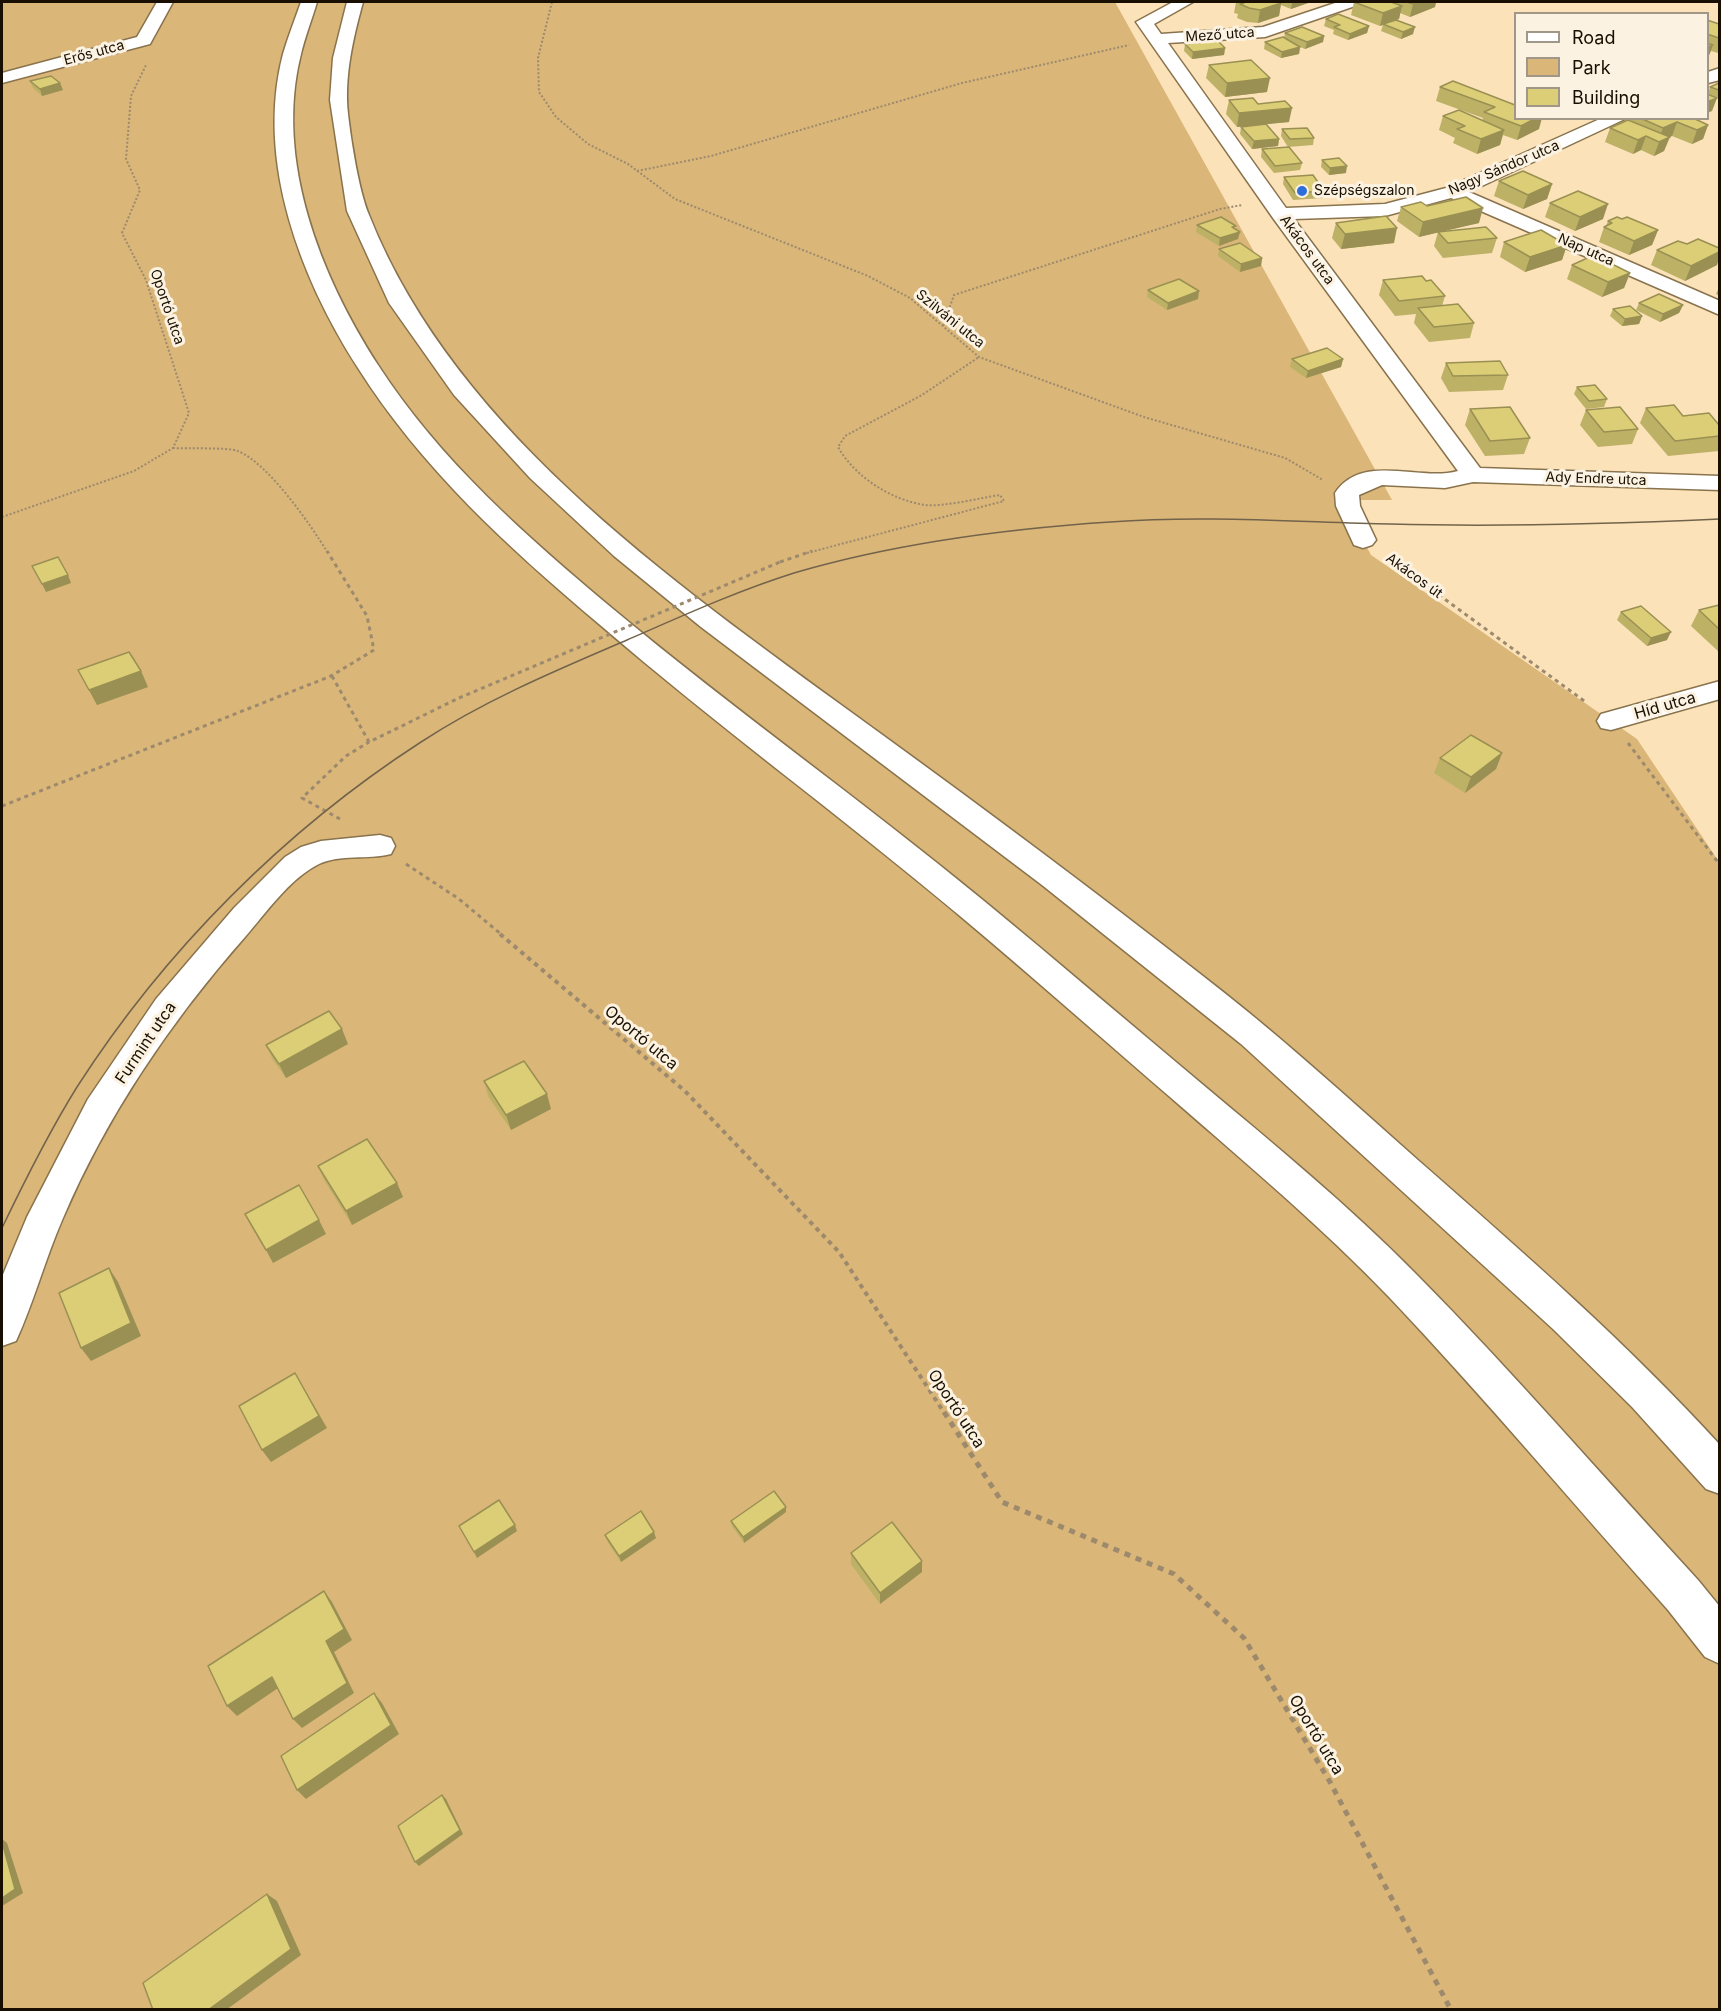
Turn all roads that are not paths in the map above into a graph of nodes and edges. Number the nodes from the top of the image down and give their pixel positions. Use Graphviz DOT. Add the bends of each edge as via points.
graph roads {
  1 [pos="165,2"];
  2 [pos="309,2"];
  3 [pos="355,2"];
  4 [pos="1185,2"];
  5 [pos="1352,2"];
  6 [pos="1150,31"];
  7 [pos="2,78"];
  8 [pos="1614,120"];
  9 [pos="1453,192"];
  10 [pos="1275,207"];
  11 [pos="1719,309"];
  12 [pos="1473,475"];
  13 [pos="1719,483"];
  14 [pos="1363,540"];
  15 [pos="1719,690"];
  16 [pos="1611,721"];
  17 [pos="380,846"];
  18 [pos="2,1329"];
  19 [pos="1719,1475"];
  20 [pos="1719,1642"];
  1 -- 7 [label="main road, Erős utca" via="144,40"];
  2 -- 20 [label="main road" via="291,57 285,102 285,142 293,196 311,255 337,312 368,367 425,445 539,560 662,664 968,904 1292,1181 1401,1284 1683,1595"];
  3 -- 19 [label="main road" via="340,68 339,117 344,159 372,250 416,329 445,370 517,452 601,533 1234,1019 1497,1251 1663,1409"];
  4 -- 6 [label="main road"];
  5 -- 6 [label="main road, Mező utca" via="1265,32"];
  6 -- 10 [label="main road, Akácos utca"];
  8 -- 9 [label="main road, Nagy Sándor utca"];
  9 -- 10 [label="main road, Nagy Sándor utca" via="1385,210"];
  9 -- 11 [label="main road, Nap utca"];
  10 -- 12 [label="main road, Akácos utca"];
  12 -- 13 [label="main road, Ady Endre utca"];
  12 -- 14 [label="main road" via="1445,481 1369,478 1347,499"];
  15 -- 16 [label="main road, Híd utca"];
  17 -- 18 [label="main road, Furmint utca" via="336,850 305,858 278,881 208,956 144,1041 72,1160 19,1273"];
}
